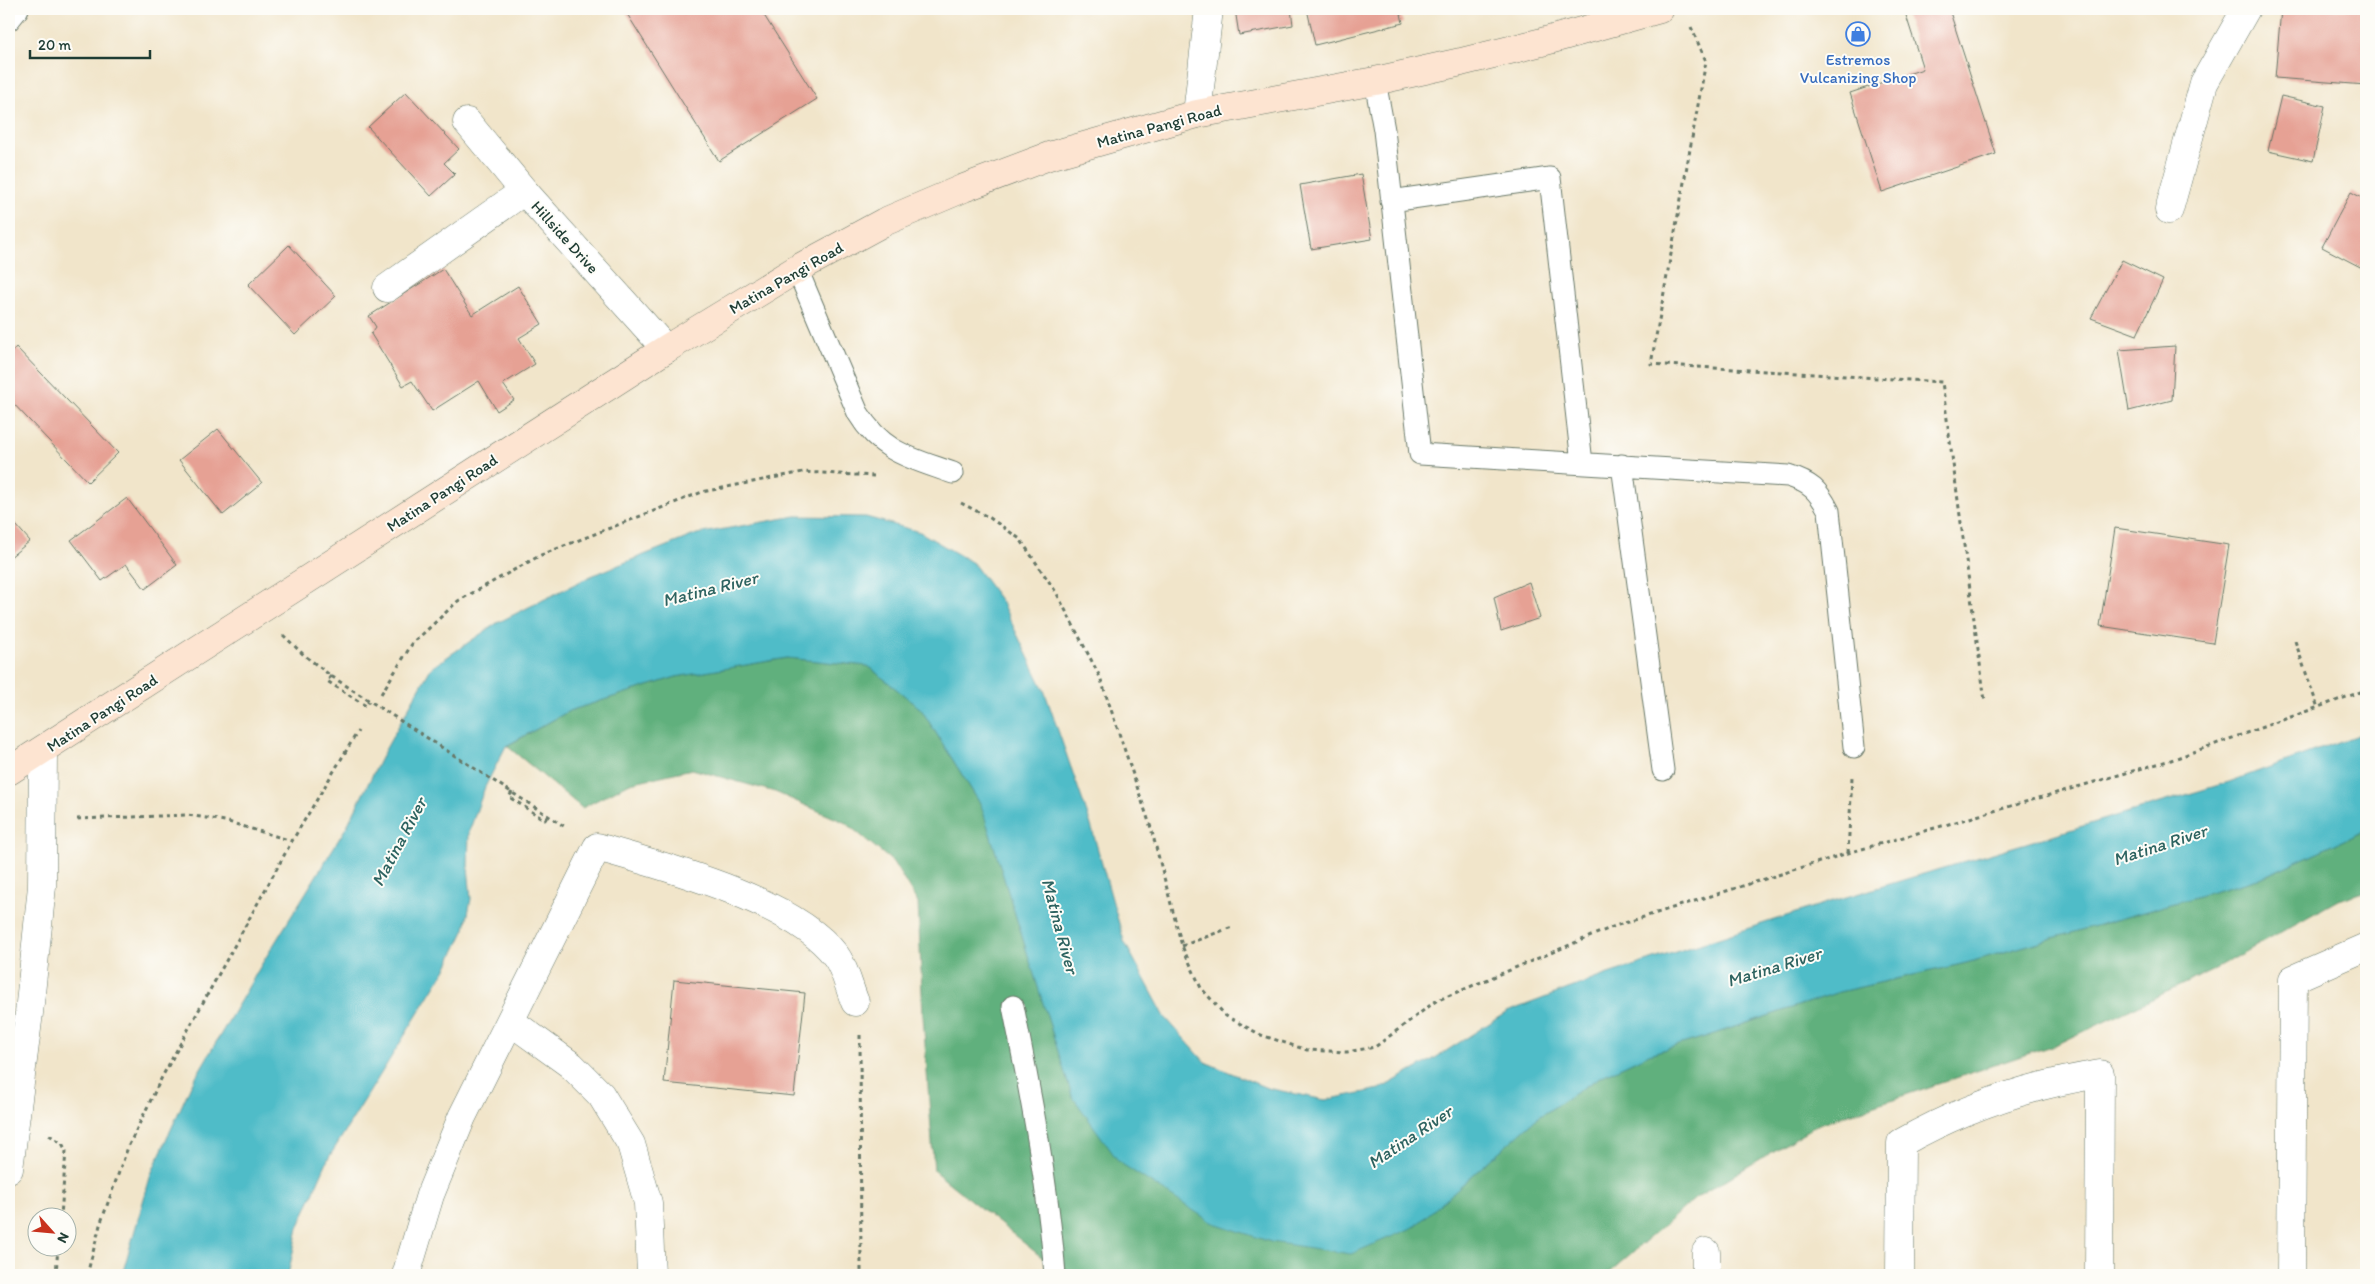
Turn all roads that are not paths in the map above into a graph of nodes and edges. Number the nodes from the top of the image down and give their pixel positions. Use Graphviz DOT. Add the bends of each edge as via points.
graph roads {
  1 [pos="18,9"];
  2 [pos="1209,9"];
  3 [pos="1660,9"];
  4 [pos="2246,9"];
  5 [pos="9,20"];
  6 [pos="1375,81"];
  7 [pos="1197,114"];
  8 [pos="468,122"];
  9 [pos="524,191"];
  10 [pos="1392,201"];
  11 [pos="2169,210"];
  12 [pos="797,269"];
  13 [pos="388,288"];
  14 [pos="666,349"];
  15 [pos="1582,463"];
  16 [pos="1622,465"];
  17 [pos="952,473"];
  18 [pos="1854,747"];
  19 [pos="43,751"];
  20 [pos="1663,770"];
  21 [pos="9,771"];
  22 [pos="2366,947"];
  23 [pos="855,1002"];
  24 [pos="1013,1006"];
  25 [pos="510,1021"];
  26 [pos="9,1169"];
  27 [pos="406,1275"];
  28 [pos="651,1275"];
  29 [pos="1055,1275"];
  30 [pos="1900,1275"];
  31 [pos="2099,1275"];
  32 [pos="2291,1275"];
  1 -- 5 [label="lane"];
  2 -- 7 [label="street"];
  3 -- 6 [label="street, Matina Pangi Road" via="1542,42"];
  4 -- 11 [label="street" via="2204,82"];
  6 -- 7 [label="street, Matina Pangi Road"];
  6 -- 10 [label="lane"];
  7 -- 12 [label="street, Matina Pangi Road" via="1049,156 964,188 884,222"];
  8 -- 9 [label="street, Hillside Drive"];
  9 -- 13 [label="street"];
  9 -- 14 [label="street, Hillside Drive"];
  10 -- 15 [label="lane" via="1420,454"];
  10 -- 15 [label="lane" via="1550,178"];
  12 -- 14 [label="street, Matina Pangi Road"];
  12 -- 17 [label="lane" via="858,412 870,432 910,458"];
  14 -- 19 [label="street, Matina Pangi Road"];
  15 -- 16 [label="lane"];
  16 -- 18 [label="lane" via="1788,476 1806,481 1821,495 1829,511"];
  16 -- 20 [label="lane"];
  19 -- 21 [label="street, Matina Pangi Road"];
  19 -- 26 [label="street" via="42,886"];
  22 -- 32 [label="street" via="2293,980"];
  23 -- 25 [label="street" via="837,957 810,930 723,887 597,847"];
  24 -- 29 [label="lane" via="1035,1117"];
  25 -- 27 [label="street" via="462,1117 430,1196"];
  25 -- 28 [label="street" via="571,1066 602,1095 631,1144 648,1202"];
  30 -- 31 [label="street" via="1901,1143 1979,1105 2063,1080 2100,1074"];
}
